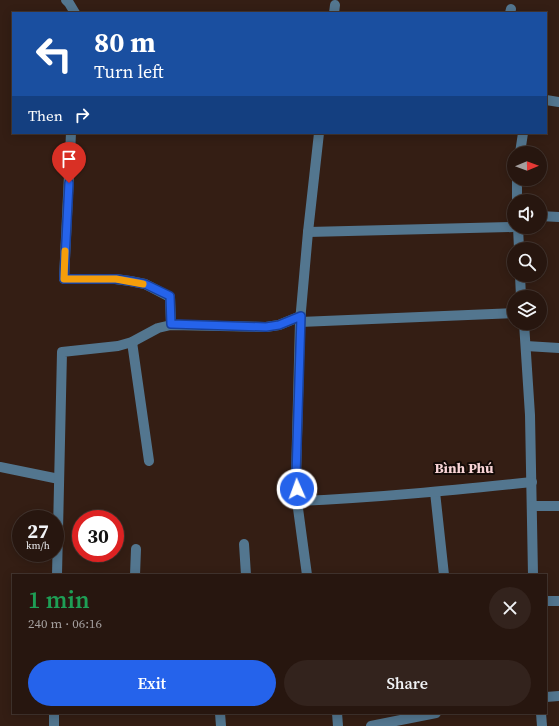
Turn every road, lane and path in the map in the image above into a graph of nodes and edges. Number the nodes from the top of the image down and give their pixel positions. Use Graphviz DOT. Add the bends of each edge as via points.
graph roads {
  1 [pos="66,0"];
  2 [pos="74,12"];
  3 [pos="547,100"];
  4 [pos="559,102"];
  5 [pos="71,134"];
  6 [pos="319,134"];
  7 [pos="523,134"];
  8 [pos="521,146"];
  9 [pos="547,216"];
  10 [pos="559,217"];
  11 [pos="507,227"];
  12 [pos="308,232"];
  13 [pos="507,314"];
  14 [pos="301,319"];
  15 [pos="171,324"];
  16 [pos="525,330"];
  17 [pos="132,342"];
  18 [pos="526,346"];
  19 [pos="559,348"];
  20 [pos="149,461"];
  21 [pos="0,467"];
  22 [pos="59,479"];
  23 [pos="532,482"];
  24 [pos="435,492"];
  25 [pos="297,501"];
  26 [pos="532,506"];
  27 [pos="559,506"];
  28 [pos="244,544"];
  29 [pos="136,549"];
  30 [pos="57,574"];
  31 [pos="135,574"];
  32 [pos="246,574"];
  33 [pos="307,574"];
  34 [pos="444,574"];
  35 [pos="533,574"];
  36 [pos="547,601"];
  37 [pos="559,601"];
  38 [pos="559,696"];
  39 [pos="547,697"];
  40 [pos="54,714"];
  41 [pos="220,714"];
  42 [pos="337,714"];
  43 [pos="431,714"];
  44 [pos="540,714"];
  45 [pos="54,726"];
  46 [pos="221,726"];
  47 [pos="338,726"];
  48 [pos="371,726"];
  49 [pos="542,726"];
  1 -- 2 [label="street"];
  3 -- 4 [label="street"];
  5 -- 15 [label="street" via="64,279 116,279 145,284 170,296"];
  6 -- 12 [label="street"];
  7 -- 8 [label="street"];
  9 -- 10 [label="street"];
  11 -- 12 [label="street"];
  12 -- 14 [label="street"];
  13 -- 14 [label="street"];
  14 -- 15 [label="street" via="266,327"];
  14 -- 25 [label="street"];
  15 -- 17 [label="street"];
  16 -- 18 [label="street"];
  17 -- 20 [label="street"];
  17 -- 22 [label="street" via="62,352"];
  18 -- 19 [label="street"];
  18 -- 23 [label="street"];
  21 -- 22 [label="street"];
  22 -- 30 [label="street"];
  23 -- 24 [label="street"];
  23 -- 26 [label="street"];
  24 -- 25 [label="street"];
  24 -- 34 [label="street"];
  25 -- 33 [label="street"];
  26 -- 27 [label="street"];
  26 -- 35 [label="street"];
  28 -- 32 [label="street"];
  29 -- 31 [label="street"];
  36 -- 37 [label="street"];
  38 -- 39 [label="street"];
  40 -- 45 [label="street"];
  41 -- 46 [label="street"];
  42 -- 47 [label="street"];
  43 -- 48 [label="street"];
  44 -- 49 [label="street"];
}
